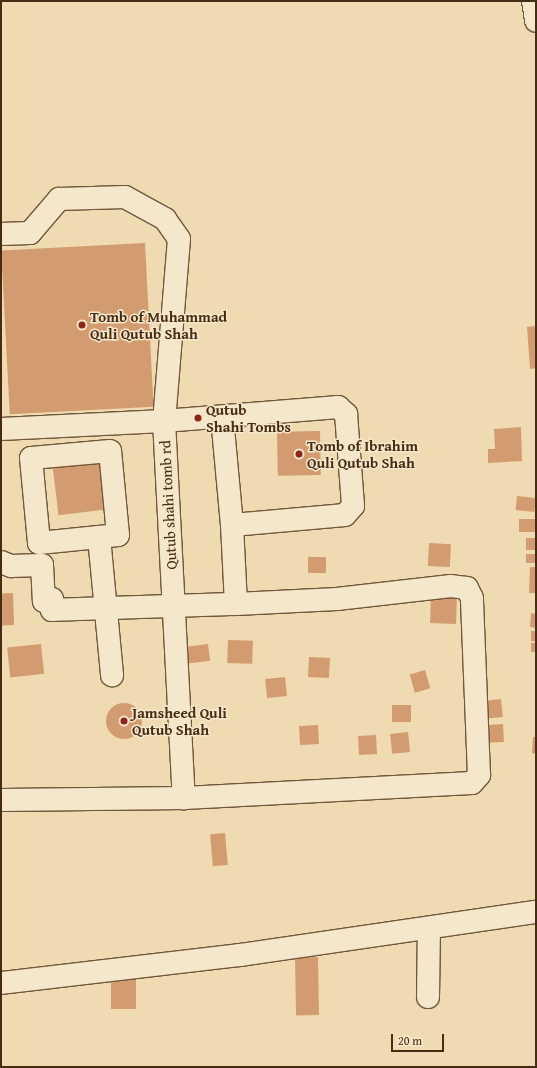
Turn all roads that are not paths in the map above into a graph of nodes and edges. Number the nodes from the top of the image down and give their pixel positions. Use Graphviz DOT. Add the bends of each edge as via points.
graph roads {
  1 [pos="533,1"];
  2 [pos="536,21"];
  3 [pos="1,234"];
  4 [pos="222,417"];
  5 [pos="164,428"];
  6 [pos="1,430"];
  7 [pos="1,444"];
  8 [pos="77,446"];
  9 [pos="232,525"];
  10 [pos="98,537"];
  11 [pos="1,562"];
  12 [pos="236,604"];
  13 [pos="172,608"];
  14 [pos="106,610"];
  15 [pos="112,675"];
  16 [pos="184,798"];
  17 [pos="1,800"];
  18 [pos="536,912"];
  19 [pos="428,928"];
  20 [pos="1,983"];
  21 [pos="428,997"];
  1 -- 2 [label="street"];
  3 -- 5 [label="street, Qutub shahi tomb rd" via="30,233 59,199 125,197 166,219 179,239"];
  4 -- 5 [label="street"];
  4 -- 9 [label="street"];
  4 -- 9 [label="street" via="338,407 346,414 353,506 345,515"];
  5 -- 6 [label="street"];
  5 -- 8 [label="street"];
  5 -- 13 [label="street, Qutub shahi tomb rd"];
  7 -- 8 [label="street"];
  8 -- 10 [label="street" via="110,450 118,535"];
  8 -- 10 [label="street" via="31,458 39,543"];
  9 -- 12 [label="street"];
  10 -- 14 [label="street"];
  11 -- 14 [label="street" via="11,566 42,565 44,601 52,599 52,610"];
  12 -- 13 [label="street"];
  12 -- 16 [label="street" via="337,600 451,586 467,588 472,598 479,775 472,783"];
  13 -- 14 [label="street"];
  13 -- 16 [label="street, Qutub shahi tomb rd"];
  14 -- 15 [label="street"];
  16 -- 17 [label="street"];
  18 -- 19 [label="street"];
  19 -- 20 [label="street" via="240,955"];
  19 -- 21 [label="street"];
}
